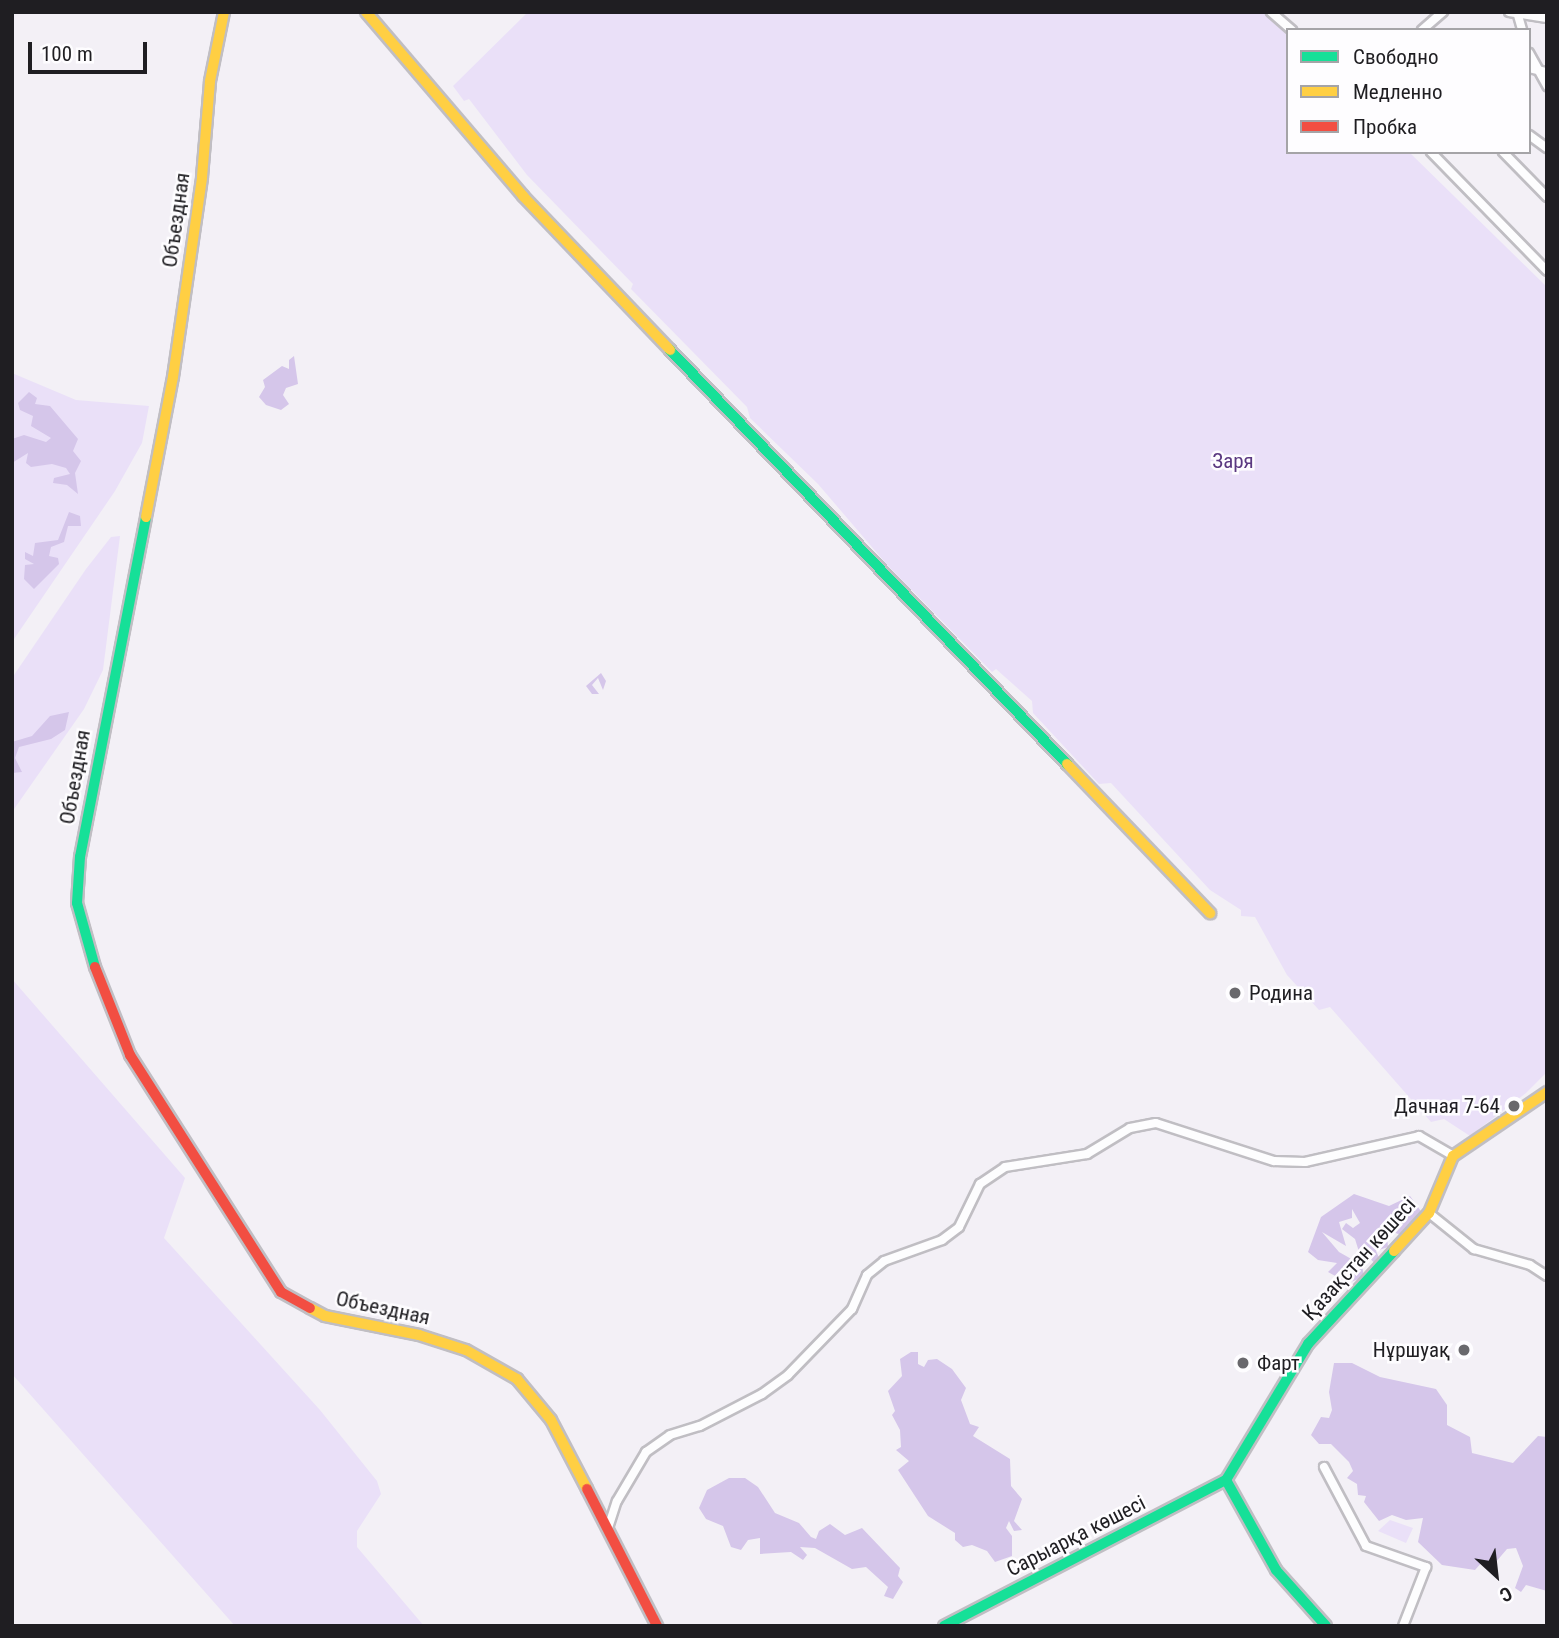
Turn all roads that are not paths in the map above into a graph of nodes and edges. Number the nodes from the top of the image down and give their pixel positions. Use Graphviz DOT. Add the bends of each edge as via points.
graph roads {
  1 [pos="225,12"];
  2 [pos="366,12"];
  3 [pos="1443,12"];
  4 [pos="1273,13"];
  5 [pos="1515,13"];
  6 [pos="1547,18"];
  7 [pos="1290,28"];
  8 [pos="1424,28"];
  9 [pos="1538,70"];
  10 [pos="1547,86"];
  11 [pos="1531,136"];
  12 [pos="1547,148"];
  13 [pos="1433,154"];
  14 [pos="1505,154"];
  15 [pos="1547,197"];
  16 [pos="1547,271"];
  17 [pos="1210,913"];
  18 [pos="1547,1092"];
  19 [pos="1453,1156"];
  20 [pos="1429,1213"];
  21 [pos="1547,1276"];
  22 [pos="1324,1467"];
  23 [pos="1226,1480"];
  24 [pos="608,1528"];
  25 [pos="657,1626"];
  26 [pos="944,1626"];
  27 [pos="1326,1626"];
  28 [pos="1403,1626"];
  1 -- 24 [label="street, Объездная" via="210,81 202,177 174,366 80,857 80,920 92,965 130,1055 281,1292 325,1316 419,1335 481,1358 517,1379 551,1420"];
  2 -- 17 [label="street" via="523,196"];
  3 -- 8 [label="street"];
  4 -- 7 [label="street"];
  5 -- 6 [label="street"];
  9 -- 10 [label="street"];
  11 -- 12 [label="street"];
  13 -- 16 [label="street"];
  14 -- 15 [label="street"];
  18 -- 19 [label="street"];
  19 -- 20 [label="street, Қазақстан көшесі"];
  19 -- 24 [label="street" via="1419,1136 1305,1162 1274,1161 1156,1123 1129,1128 1087,1154 1005,1167 979,1184 959,1227 942,1240 884,1261 867,1275 852,1309 788,1375 762,1394 700,1426 670,1435 646,1452 617,1501"];
  20 -- 21 [label="street" via="1474,1249 1530,1265"];
  20 -- 23 [label="street, Қазақстан көшесі" via="1308,1344"];
  22 -- 28 [label="street" via="1366,1546 1426,1567"];
  23 -- 26 [label="street, Сарыарқа көшесі"];
  23 -- 27 [label="street" via="1276,1570"];
  24 -- 25 [label="street, Объездная"];
}
